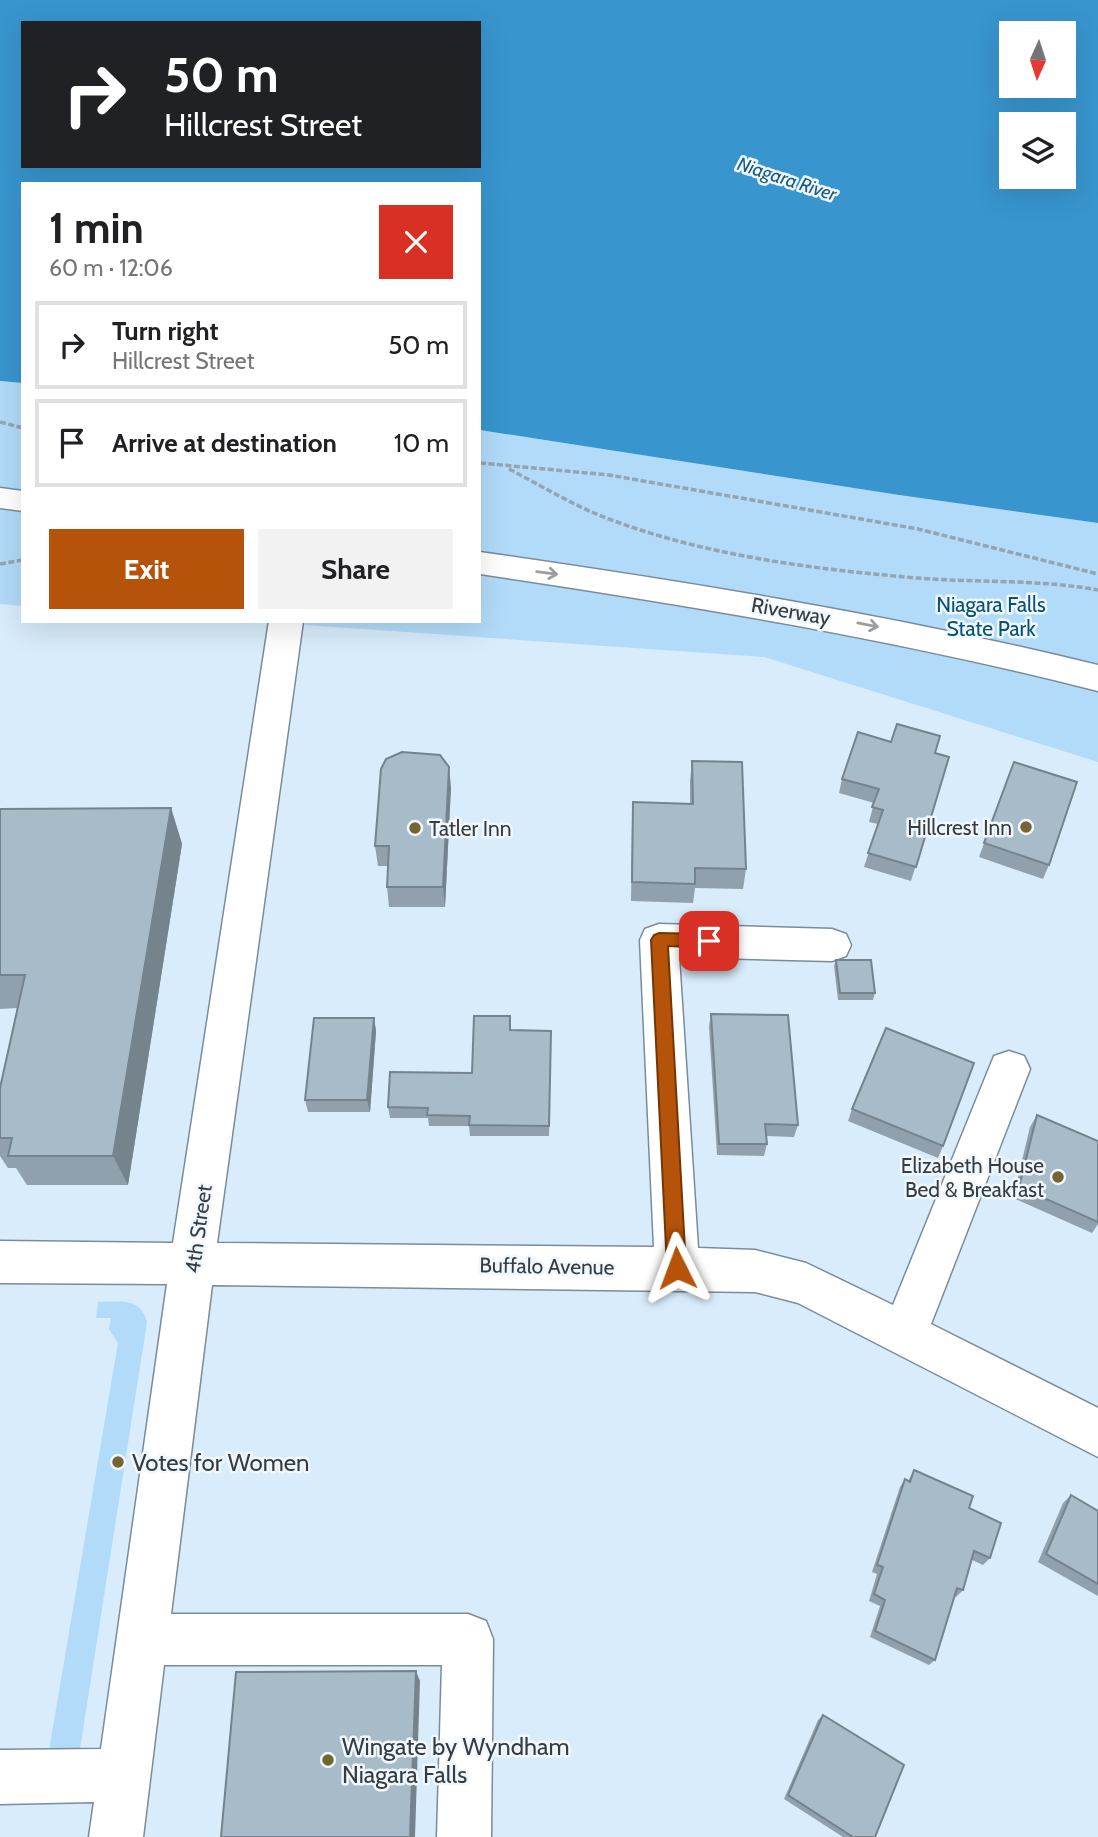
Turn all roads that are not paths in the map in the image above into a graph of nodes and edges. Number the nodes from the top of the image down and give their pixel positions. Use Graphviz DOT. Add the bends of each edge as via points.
graph roads {
  1 [pos="0,498"];
  2 [pos="21,501"];
  3 [pos="481,563"];
  4 [pos="286,623"];
  5 [pos="1098,678"];
  6 [pos="832,945"];
  7 [pos="1009,1069"];
  8 [pos="0,1262"];
  9 [pos="192,1263"];
  10 [pos="677,1268"];
  11 [pos="905,1333"];
  12 [pos="1098,1433"];
  13 [pos="143,1640"];
  14 [pos="124,1775"];
  15 [pos="0,1777"];
  16 [pos="116,1837"];
  17 [pos="464,1837"];
  1 -- 2 [label="street"];
  3 -- 5 [label="street, Riverway, one-way" via="801,612"];
  4 -- 9 [label="street, 4th Street"];
  6 -- 10 [label="street" via="659,940"];
  7 -- 11 [label="street"];
  8 -- 9 [label="street, Buffalo Avenue"];
  9 -- 10 [label="street, Buffalo Avenue"];
  9 -- 13 [label="street, 4th Street"];
  10 -- 11 [label="street, Buffalo Avenue" via="780,1276 829,1294"];
  11 -- 12 [label="street, Buffalo Avenue"];
  13 -- 14 [label="street, 4th Street"];
  13 -- 17 [label="street" via="468,1639"];
  14 -- 15 [label="street"];
  14 -- 16 [label="street, 4th Street"];
}
